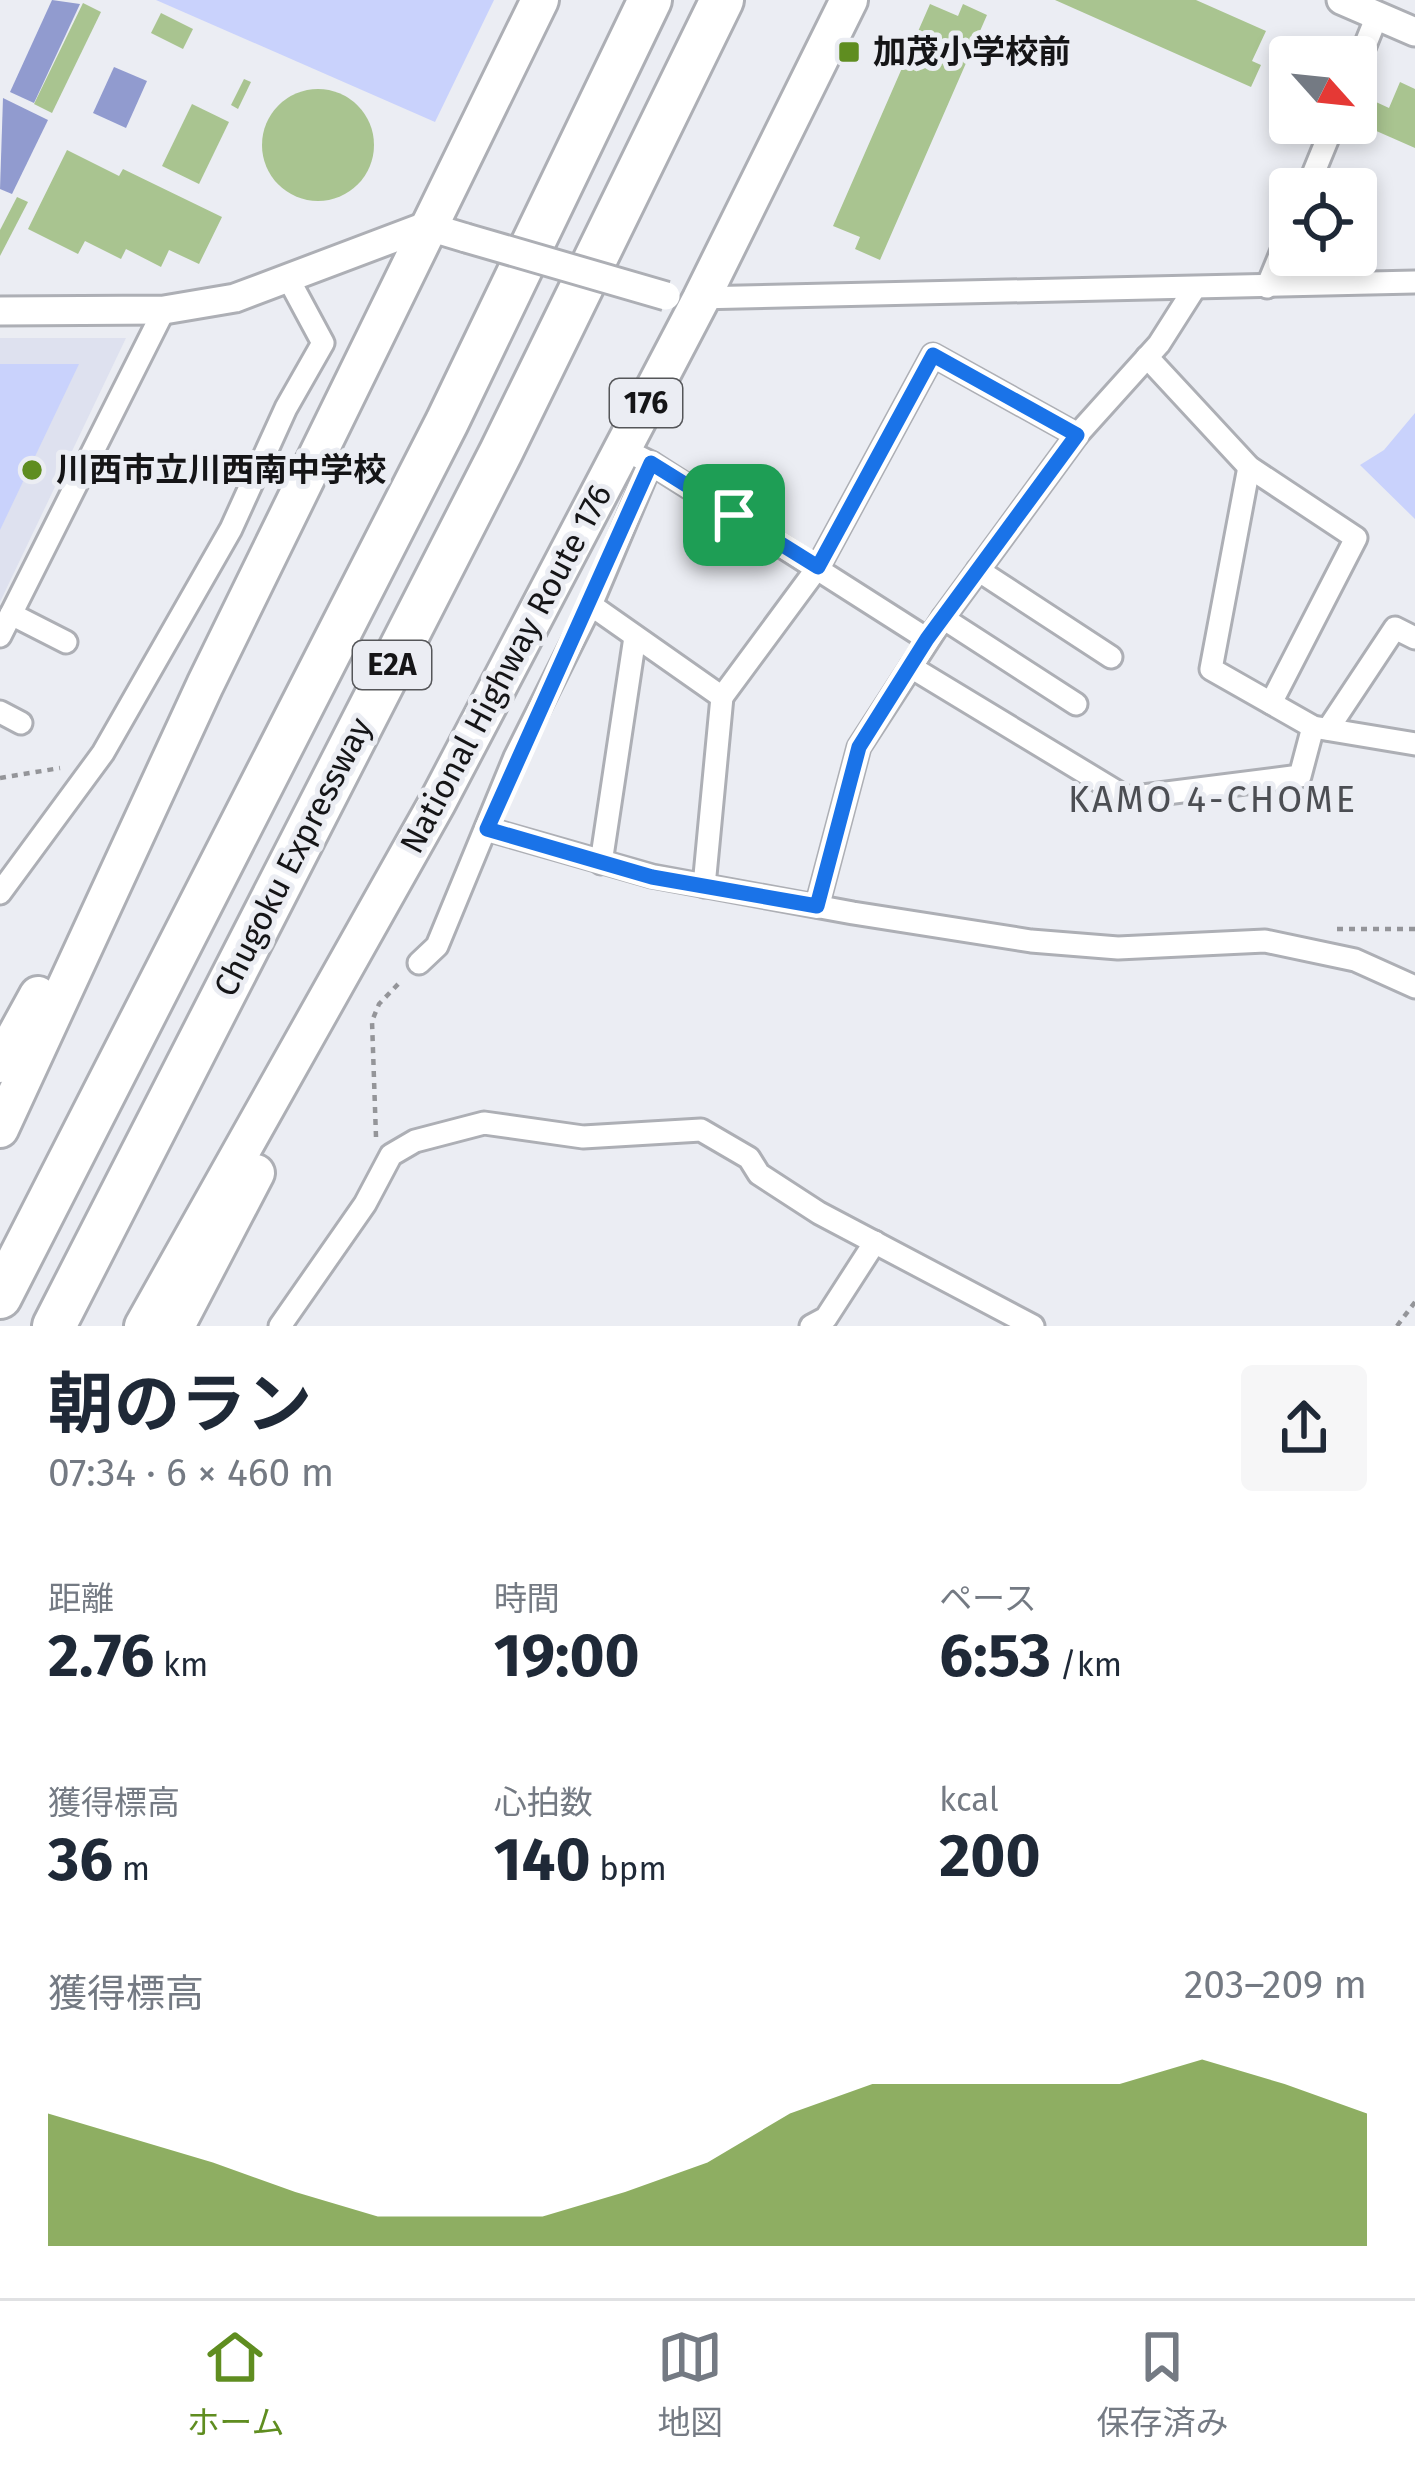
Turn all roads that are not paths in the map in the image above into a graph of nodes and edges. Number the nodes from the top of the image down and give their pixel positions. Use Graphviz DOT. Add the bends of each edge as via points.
graph roads {
  1 [pos="539,0"];
  2 [pos="650,0"];
  3 [pos="722,0"];
  4 [pos="849,0"];
  5 [pos="1341,0"];
  6 [pos="1377,16"];
  7 [pos="1415,32"];
  8 [pos="1369,36"];
  9 [pos="425,226"];
  10 [pos="1272,276"];
  11 [pos="289,278"];
  12 [pos="1415,282"];
  13 [pos="1267,287"];
  14 [pos="1195,290"];
  15 [pos="683,297"];
  16 [pos="0,310"];
  17 [pos="164,310"];
  18 [pos="1147,357"];
  19 [pos="1077,435"];
  20 [pos="637,456"];
  21 [pos="1250,467"];
  22 [pos="818,567"];
  23 [pos="978,570"];
  24 [pos="591,605"];
  25 [pos="11,614"];
  26 [pos="943,617"];
  27 [pos="0,636"];
  28 [pos="635,637"];
  29 [pos="1415,638"];
  30 [pos="927,639"];
  31 [pos="66,642"];
  32 [pos="1111,657"];
  33 [pos="911,667"];
  34 [pos="205,686"];
  35 [pos="722,697"];
  36 [pos="1271,703"];
  37 [pos="1076,704"];
  38 [pos="0,712"];
  39 [pos="21,723"];
  40 [pos="1321,728"];
  41 [pos="1415,744"];
  42 [pos="437,803"];
  43 [pos="487,829"];
  44 [pos="601,863"];
  45 [pos="704,886"];
  46 [pos="0,893"];
  47 [pos="817,906"];
  48 [pos="419,963"];
  49 [pos="1415,987"];
  50 [pos="0,1064"];
  51 [pos="0,1129"];
  52 [pos="376,1143"];
  53 [pos="376,1184"];
  54 [pos="874,1242"];
  55 [pos="0,1297"];
  56 [pos="54,1326"];
  57 [pos="143,1326"];
  58 [pos="176,1326"];
  59 [pos="280,1326"];
  60 [pos="811,1326"];
  61 [pos="1033,1326"];
  1 -- 9 [label="highway"];
  2 -- 55 [label="highway, Chugoku Expressway / E2A" via="447,422"];
  3 -- 56 [label="highway, Chugoku Expressway / E2A"];
  4 -- 15 [label="highway, National Highway Route 176 / 176"];
  5 -- 6 [label="street"];
  6 -- 7 [label="street"];
  6 -- 8 [label="street"];
  9 -- 11 [label="street"];
  9 -- 15 [label="street, bridge"];
  9 -- 34 [label="highway"];
  10 -- 13 [label="street"];
  11 -- 17 [label="street" via="236,298"];
  11 -- 46 [label="street" via="323,343 231,529 92,769"];
  12 -- 13 [label="street"];
  13 -- 14 [label="street"];
  14 -- 15 [label="street"];
  14 -- 18 [label="street"];
  15 -- 20 [label="highway, National Highway Route 176 / 176"];
  16 -- 17 [label="street"];
  17 -- 25 [label="street"];
  18 -- 19 [label="street"];
  18 -- 21 [label="street"];
  19 -- 22 [label="street" via="933,355"];
  19 -- 23 [label="street"];
  20 -- 22 [label="street"];
  20 -- 24 [label="street"];
  20 -- 42 [label="highway, National Highway Route 176 / 176"];
  21 -- 36 [label="street" via="1211,669"];
  21 -- 36 [label="street" via="1355,538"];
  22 -- 30 [label="street"];
  22 -- 35 [label="street"];
  23 -- 26 [label="street"];
  23 -- 32 [label="street"];
  24 -- 28 [label="street"];
  24 -- 43 [label="street"];
  25 -- 27 [label="street"];
  25 -- 31 [label="street"];
  26 -- 30 [label="street"];
  26 -- 37 [label="street"];
  28 -- 35 [label="street"];
  28 -- 44 [label="street"];
  29 -- 40 [label="street" via="1395,628"];
  30 -- 33 [label="street"];
  33 -- 40 [label="street" via="1127,798 1300,776"];
  33 -- 47 [label="street" via="859,747"];
  34 -- 50 [label="highway"];
  34 -- 51 [label="highway"];
  35 -- 45 [label="street"];
  36 -- 40 [label="street"];
  38 -- 39 [label="street"];
  40 -- 41 [label="street"];
  42 -- 57 [label="highway, National Highway Route 176 / 176"];
  42 -- 58 [label="highway"];
  43 -- 44 [label="street"];
  43 -- 48 [label="street" via="437,946"];
  44 -- 45 [label="street"];
  45 -- 47 [label="street"];
  47 -- 49 [label="street" via="1118,948 1265,940 1355,960"];
  52 -- 53 [label="street"];
  53 -- 54 [label="street" via="391,1155 415,1141 484,1124 583,1137 701,1130"];
  53 -- 59 [label="street"];
  54 -- 60 [label="street" via="826,1318"];
  54 -- 61 [label="street"];
}
